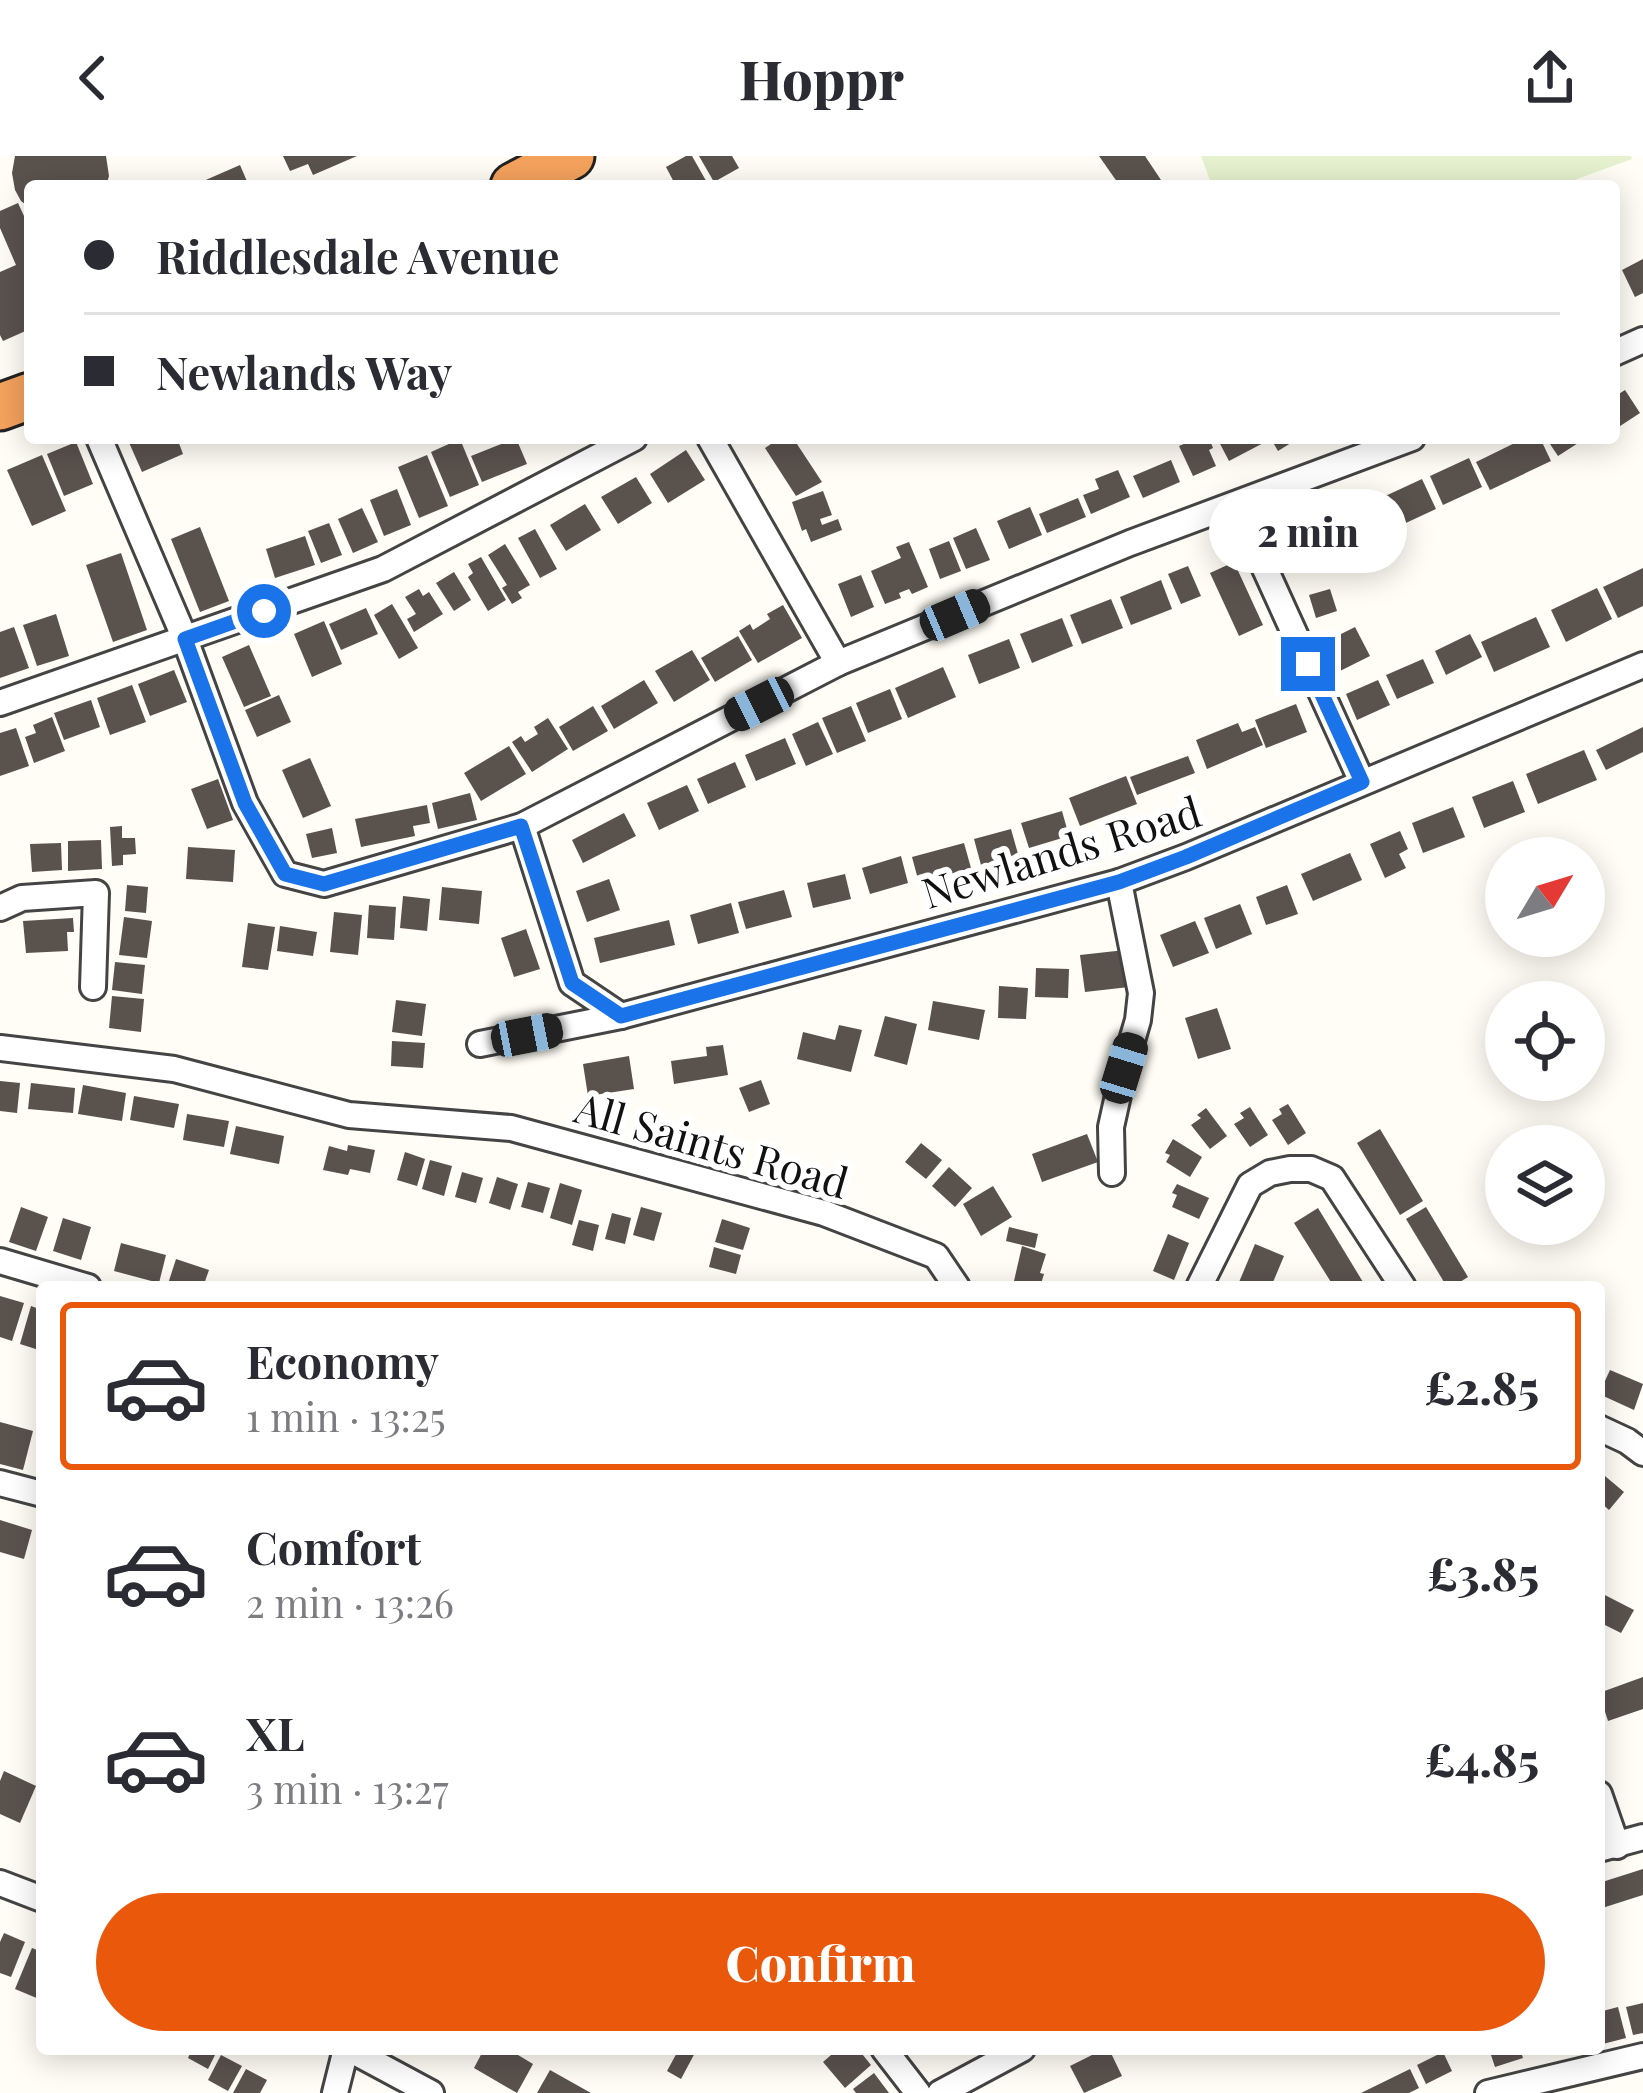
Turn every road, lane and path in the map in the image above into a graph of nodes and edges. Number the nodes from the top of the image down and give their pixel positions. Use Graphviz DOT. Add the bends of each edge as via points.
graph roads {
  1 [pos="102,444"];
  2 [pos="623,444"];
  3 [pos="713,444"];
  4 [pos="1396,444"];
  5 [pos="1237,505"];
  6 [pos="185,639"];
  7 [pos="838,663"];
  8 [pos="1643,665"];
  9 [pos="0,703"];
  10 [pos="1362,782"];
  11 [pos="521,826"];
  12 [pos="1119,882"];
  13 [pos="0,908"];
  14 [pos="93,987"];
  15 [pos="621,1016"];
  16 [pos="480,1044"];
  17 [pos="0,1048"];
  18 [pos="1112,1173"];
  19 [pos="0,1261"];
  20 [pos="68,1281"];
  21 [pos="953,1281"];
  22 [pos="1202,1281"];
  23 [pos="1399,1281"];
  24 [pos="1605,1431"];
  25 [pos="1643,1453"];
  26 [pos="0,1483"];
  27 [pos="36,1492"];
  28 [pos="1643,1837"];
  29 [pos="1608,1847"];
  30 [pos="0,1882"];
  31 [pos="36,1897"];
  32 [pos="345,2055"];
  33 [pos="358,2055"];
  34 [pos="889,2055"];
  35 [pos="1011,2055"];
  36 [pos="1643,2056"];
  37 [pos="335,2093"];
  38 [pos="431,2093"];
  39 [pos="918,2093"];
  40 [pos="940,2093"];
  41 [pos="1488,2093"];
  1 -- 6 [label="street"];
  2 -- 6 [label="street" via="383,569"];
  3 -- 7 [label="street"];
  4 -- 5 [label="street"];
  5 -- 7 [label="street"];
  5 -- 10 [label="street"];
  6 -- 9 [label="street"];
  6 -- 11 [label="street" via="245,803 285,874 324,884"];
  7 -- 11 [label="street"];
  8 -- 10 [label="street, Newlands Road"];
  10 -- 12 [label="street, Newlands Road"];
  11 -- 15 [label="street" via="572,983"];
  12 -- 15 [label="street, Newlands Road"];
  12 -- 18 [label="street" via="1141,993 1111,1127"];
  13 -- 14 [label="street" via="22,898 96,893"];
  15 -- 16 [label="street, Newlands Road"];
  17 -- 21 [label="street, All Saints Road" via="174,1069 349,1115 511,1128 824,1213 936,1256"];
  19 -- 20 [label="street"];
  22 -- 23 [label="street" via="1250,1185 1311,1169 1332,1178"];
  24 -- 25 [label="street"];
  26 -- 27 [label="street"];
  28 -- 29 [label="street"];
  30 -- 31 [label="street"];
  32 -- 37 [label="street"];
  33 -- 38 [label="street"];
  34 -- 39 [label="street"];
  35 -- 40 [label="street"];
  36 -- 41 [label="street"];
}
